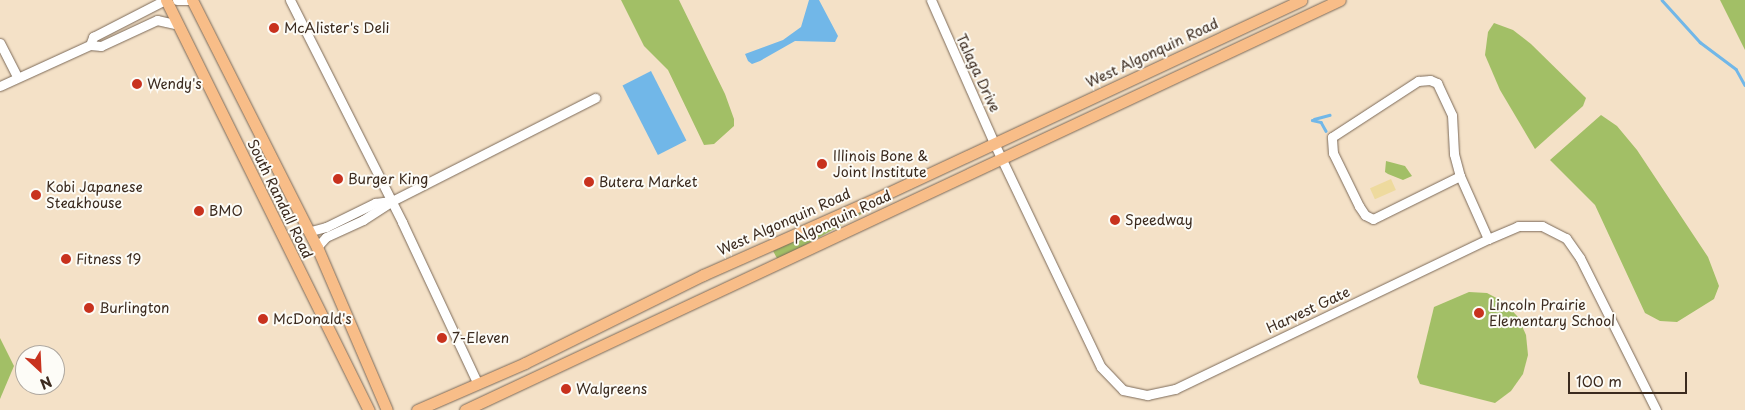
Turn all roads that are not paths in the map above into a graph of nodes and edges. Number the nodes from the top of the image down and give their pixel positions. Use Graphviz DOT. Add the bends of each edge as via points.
graph roads {
  1 [pos="165,0"];
  2 [pos="177,0"];
  3 [pos="192,0"];
  4 [pos="290,0"];
  5 [pos="931,0"];
  6 [pos="1301,0"];
  7 [pos="1340,0"];
  8 [pos="178,25"];
  9 [pos="0,43"];
  10 [pos="90,45"];
  11 [pos="17,77"];
  12 [pos="0,86"];
  13 [pos="595,98"];
  14 [pos="994,143"];
  15 [pos="1001,158"];
  16 [pos="1460,176"];
  17 [pos="392,201"];
  18 [pos="306,228"];
  19 [pos="1488,240"];
  20 [pos="317,247"];
  21 [pos="478,384"];
  22 [pos="369,410"];
  23 [pos="387,410"];
  24 [pos="417,410"];
  25 [pos="465,410"];
  26 [pos="1656,410"];
  1 -- 8 [label="main road, South Randall Road"];
  1 -- 10 [label="street" via="93,37"];
  2 -- 3 [label="street"];
  3 -- 18 [label="main road, South Randall Road"];
  4 -- 17 [label="street"];
  5 -- 14 [label="street, Talaga Drive"];
  6 -- 14 [label="main road, West Algonquin Road"];
  7 -- 15 [label="main road, Algonquin Road"];
  8 -- 10 [label="street" via="156,20 101,46"];
  8 -- 22 [label="main road, South Randall Road"];
  9 -- 11 [label="street"];
  10 -- 11 [label="street"];
  11 -- 12 [label="street"];
  13 -- 17 [label="street"];
  14 -- 15 [label="street, Talaga Drive"];
  14 -- 21 [label="main road, West Algonquin Road" via="703,275"];
  15 -- 19 [label="street, Harvest Gate" via="1101,367 1123,390 1135,393 1161,394 1175,389"];
  15 -- 25 [label="main road, Algonquin Road"];
  16 -- 16 [label="street" via="1454,154 1452,114 1437,84 1430,80 1418,81 1399,91 1332,137 1333,153 1359,206 1374,219"];
  16 -- 19 [label="street"];
  17 -- 18 [label="street" via="375,203 311,231"];
  17 -- 20 [label="street" via="326,238"];
  17 -- 21 [label="street"];
  18 -- 20 [label="main road, South Randall Road"];
  19 -- 26 [label="street, Harvest Gate" via="1518,226 1542,226 1566,238 1580,258"];
  20 -- 23 [label="main road, South Randall Road"];
  21 -- 24 [label="main road, West Algonquin Road"];
}
